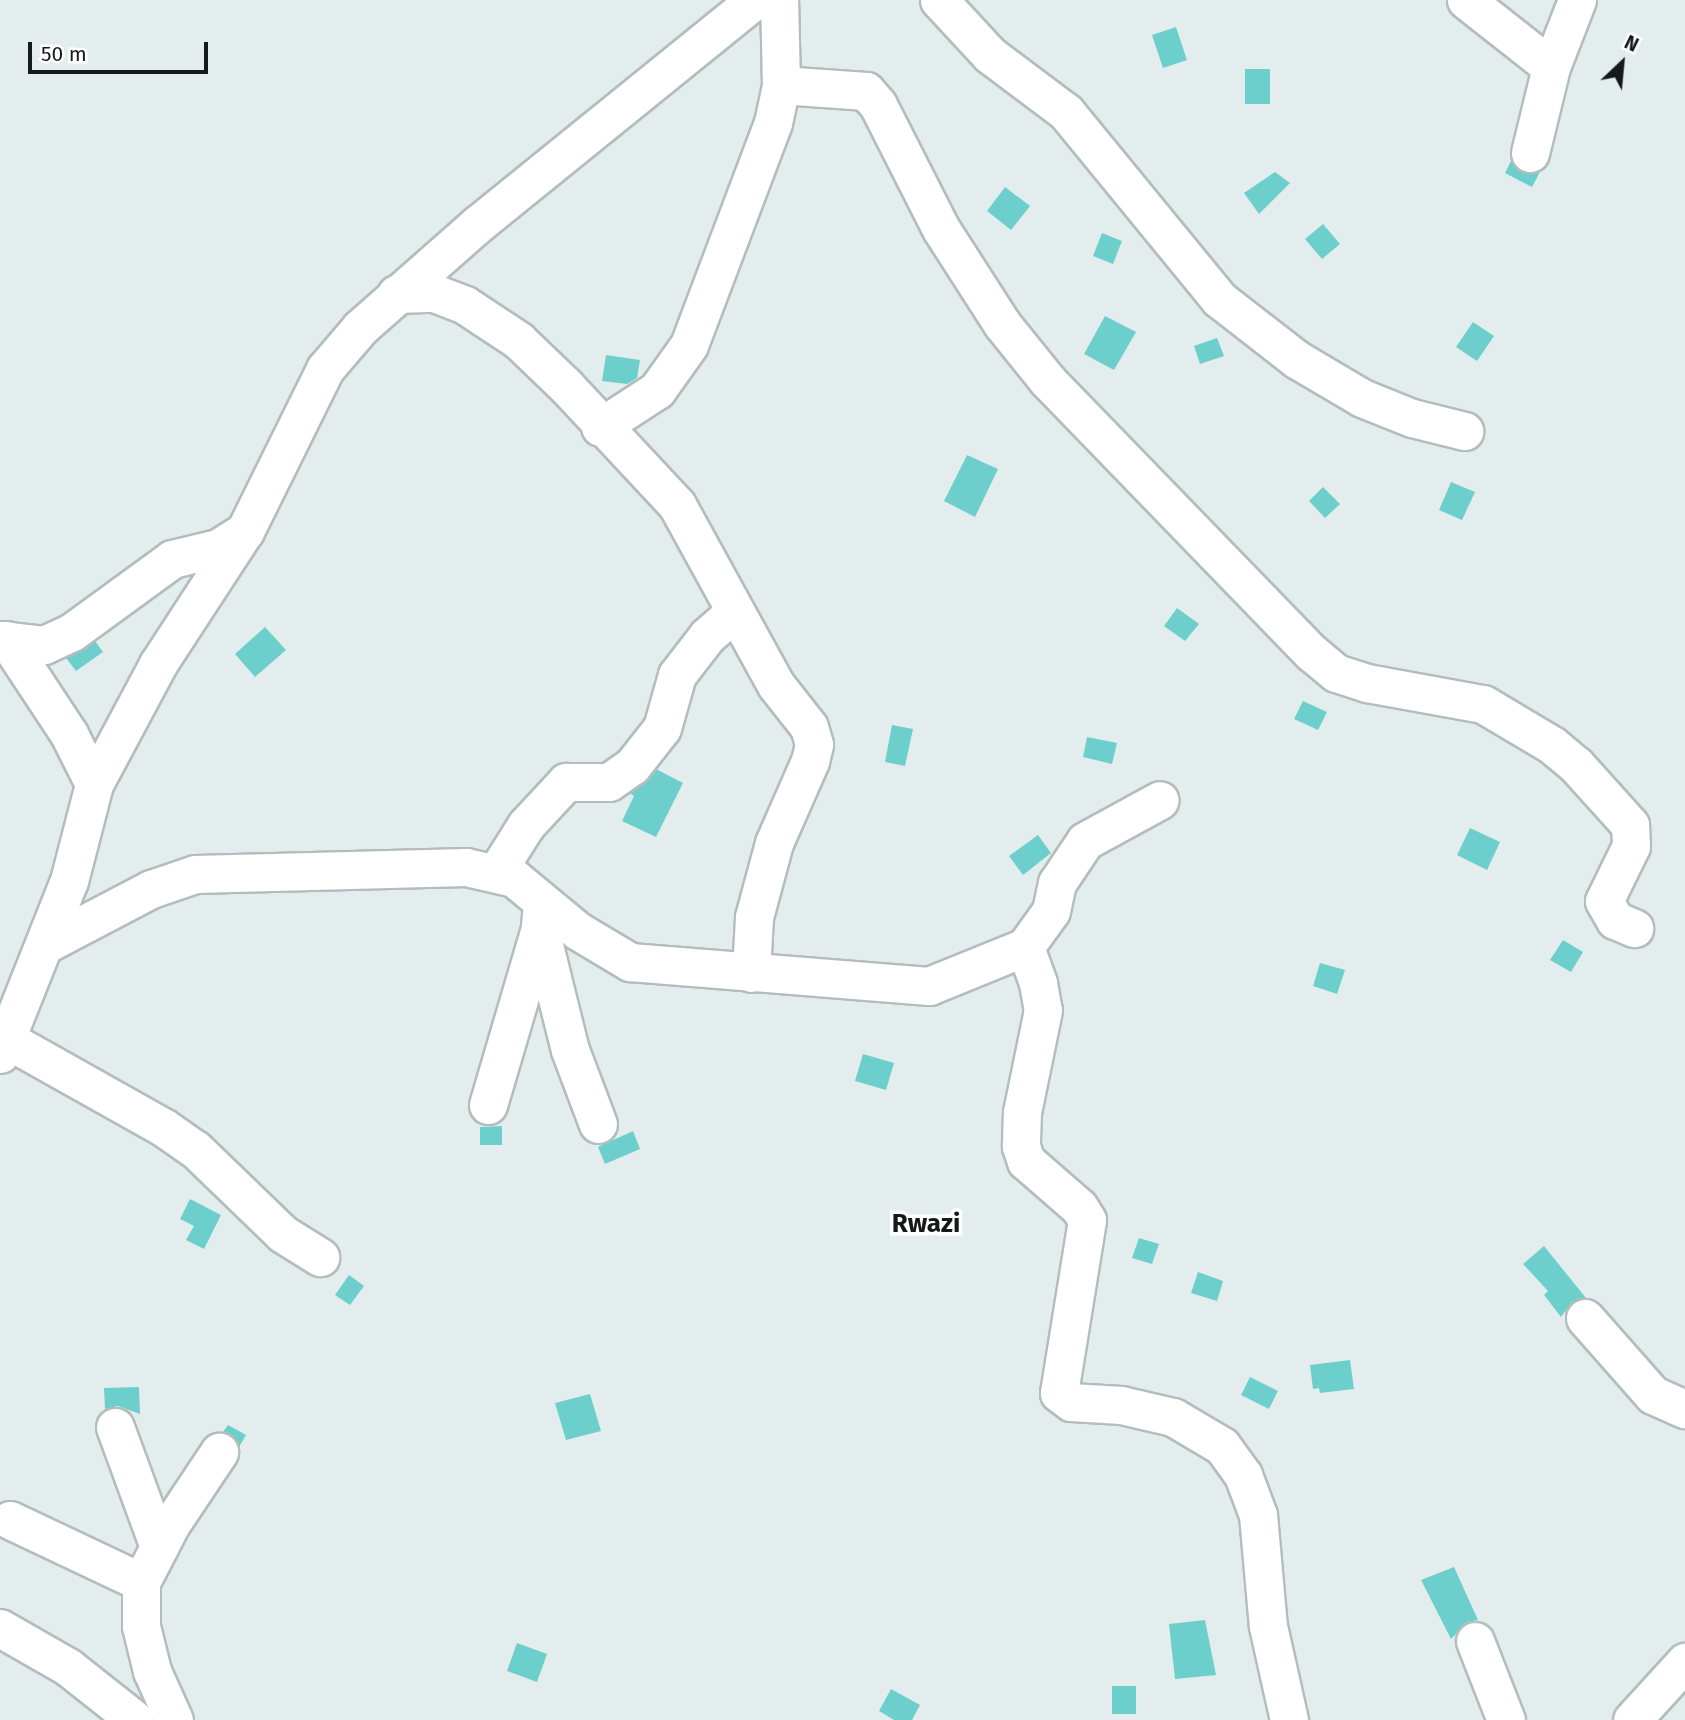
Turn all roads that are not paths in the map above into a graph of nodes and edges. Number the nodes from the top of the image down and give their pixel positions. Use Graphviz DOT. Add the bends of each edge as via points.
graph roads {
  1 [pos="755,0"];
  2 [pos="779,0"];
  3 [pos="939,0"];
  4 [pos="1466,0"];
  5 [pos="1577,0"];
  6 [pos="1551,67"];
  7 [pos="781,85"];
  8 [pos="1530,153"];
  9 [pos="396,294"];
  10 [pos="600,427"];
  11 [pos="1464,431"];
  12 [pos="245,531"];
  13 [pos="735,612"];
  14 [pos="3,640"];
  15 [pos="94,784"];
  16 [pos="1160,800"];
  17 [pos="497,871"];
  18 [pos="541,916"];
  19 [pos="1634,928"];
  20 [pos="44,945"];
  21 [pos="1025,947"];
  22 [pos="751,973"];
  23 [pos="11,1002"];
  24 [pos="3,1046"];
  25 [pos="488,1105"];
  26 [pos="598,1124"];
  27 [pos="320,1257"];
  28 [pos="1585,1318"];
  29 [pos="1685,1409"];
  30 [pos="115,1427"];
  31 [pos="219,1452"];
  32 [pos="10,1520"];
  33 [pos="159,1546"];
  34 [pos="141,1582"];
  35 [pos="0,1628"];
  36 [pos="1475,1641"];
  37 [pos="1685,1662"];
  38 [pos="135,1720"];
  39 [pos="174,1720"];
  40 [pos="1289,1720"];
  41 [pos="1506,1720"];
  42 [pos="1632,1720"];
  1 -- 9 [label="street"];
  2 -- 7 [label="street"];
  3 -- 11 [label="street" via="990,55 1066,112 1219,299 1296,359 1362,398 1412,418"];
  4 -- 6 [label="street"];
  5 -- 6 [label="street"];
  6 -- 8 [label="street"];
  7 -- 10 [label="street" via="754,182 689,345 657,390"];
  7 -- 19 [label="street" via="866,91 878,105 941,229 1002,324 1048,381 1312,653 1336,673 1367,683 1483,704 1552,745 1576,765 1630,825 1631,846 1604,901 1615,920"];
  9 -- 10 [label="street" via="434,293 496,323 533,352"];
  9 -- 12 [label="street" via="325,369"];
  10 -- 13 [label="street" via="677,505"];
  12 -- 14 [label="street" via="218,548 172,559 72,632 44,645"];
  12 -- 15 [label="street" via="158,664"];
  13 -- 17 [label="street" via="707,636 677,675 662,728 649,748 609,782 566,782 526,825"];
  13 -- 22 [label="street" via="776,685 809,727 814,744 764,877 754,917"];
  14 -- 15 [label="street" via="69,734"];
  15 -- 20 [label="street" via="81,846"];
  16 -- 21 [label="street" via="1085,841 1057,883 1051,911"];
  17 -- 18 [label="street" via="514,878"];
  17 -- 20 [label="street" via="439,867 195,874 151,889"];
  18 -- 22 [label="street" via="630,962"];
  18 -- 25 [label="street"];
  18 -- 26 [label="street" via="570,1050"];
  20 -- 23 [label="street"];
  21 -- 22 [label="street" via="929,986"];
  21 -- 40 [label="street" via="1043,1010 1022,1112 1021,1146 1026,1161 1073,1200 1087,1220 1059,1393 1071,1402 1121,1405 1173,1418 1222,1446 1243,1475 1258,1515 1268,1626"];
  23 -- 24 [label="street"];
  24 -- 27 [label="street" via="163,1126 195,1149 283,1234"];
  28 -- 29 [label="street" via="1653,1395"];
  30 -- 33 [label="street"];
  31 -- 33 [label="street"];
  32 -- 34 [label="street"];
  33 -- 34 [label="street"];
  34 -- 39 [label="street" via="141,1626 152,1671"];
  35 -- 38 [label="street" via="68,1667"];
  36 -- 41 [label="street"];
  37 -- 42 [label="street"];
}
